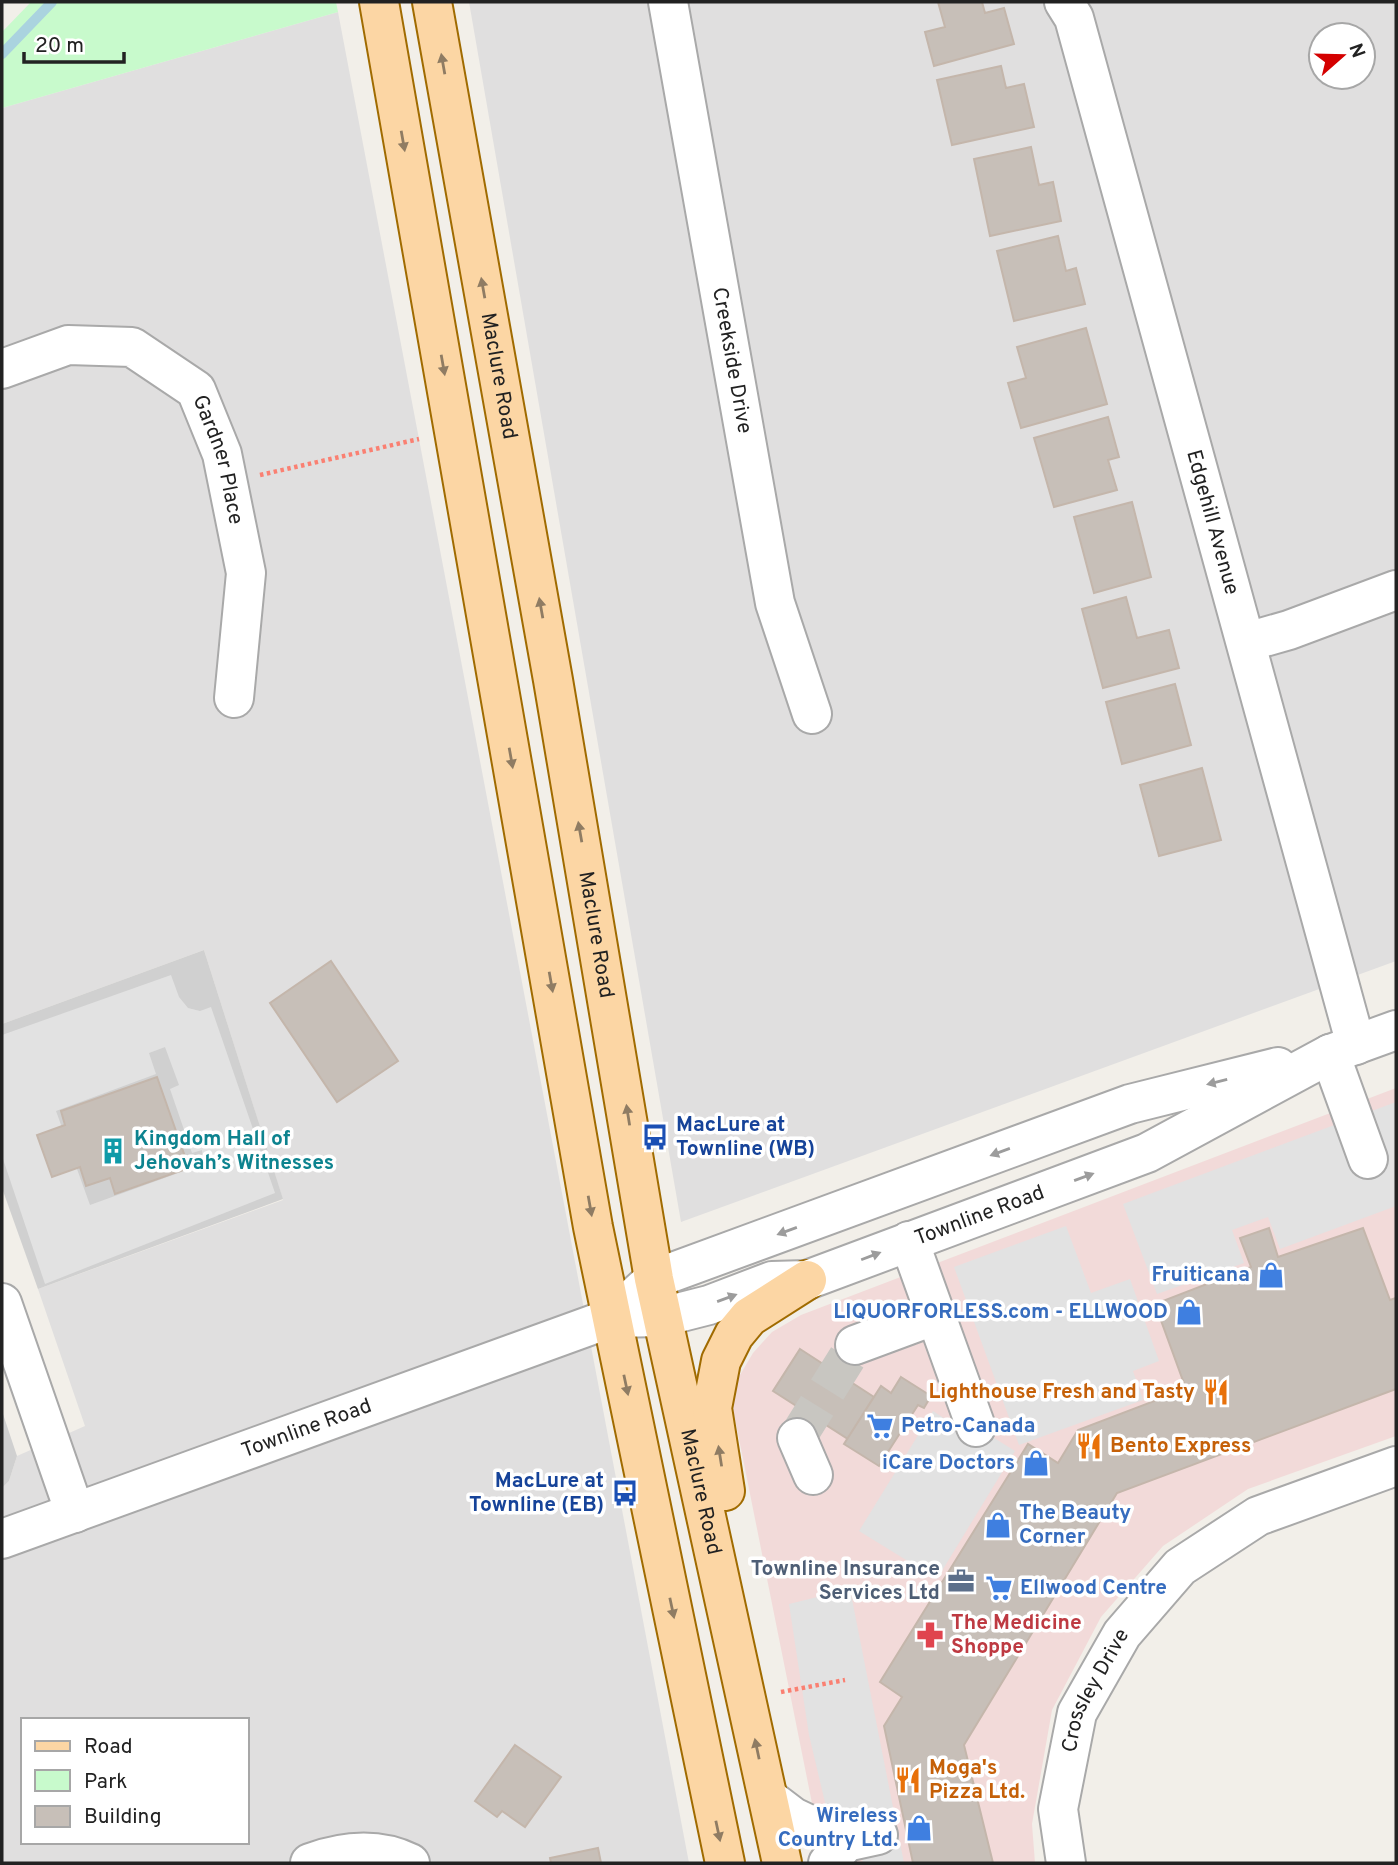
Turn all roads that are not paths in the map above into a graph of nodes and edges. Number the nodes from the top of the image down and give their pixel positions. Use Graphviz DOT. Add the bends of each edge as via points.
graph roads {
  1 [pos="379,2"];
  2 [pos="432,2"];
  3 [pos="668,2"];
  4 [pos="1064,2"];
  5 [pos="2,369"];
  6 [pos="1396,590"];
  7 [pos="1247,642"];
  8 [pos="234,698"];
  9 [pos="812,714"];
  10 [pos="1396,1030"];
  11 [pos="1343,1049"];
  12 [pos="1368,1159"];
  13 [pos="909,1241"];
  14 [pos="654,1279"];
  15 [pos="807,1280"];
  16 [pos="2,1303"];
  17 [pos="936,1315"];
  18 [pos="662,1317"];
  19 [pos="611,1318"];
  20 [pos="855,1345"];
  21 [pos="976,1427"];
  22 [pos="797,1438"];
  23 [pos="1396,1466"];
  24 [pos="813,1475"];
  25 [pos="75,1513"];
  26 [pos="2,1539"];
  27 [pos="713,1546"];
  28 [pos="768,1798"];
  29 [pos="850,1847"];
  30 [pos="310,1863"];
  31 [pos="410,1863"];
  32 [pos="725,1863"];
  33 [pos="782,1863"];
  34 [pos="1066,1863"];
  1 -- 19 [label="main road, one-way"];
  14 -- 2 [label="main road, Maclure Road, one-way" via="554,680"];
  3 -- 9 [label="street, Creekside Drive" via="775,603"];
  4 -- 7 [label="street, Edgehill Avenue" via="1074,18"];
  5 -- 8 [label="street, Gardner Place" via="68,345 132,347 196,390 222,454 246,573"];
  6 -- 7 [label="street"];
  7 -- 11 [label="street, Edgehill Avenue"];
  10 -- 11 [label="street, Townline Road"];
  11 -- 12 [label="street, Edgehill Avenue"];
  13 -- 11 [label="street, Townline Road, one-way" via="1147,1153"];
  11 -- 14 [label="street, Townline Road, one-way" via="1130,1104"];
  15 -- 13 [label="street, Townline Road, one-way"];
  13 -- 17 [label="street"];
  14 -- 18 [label="main road, Maclure Road"];
  14 -- 19 [label="street, Townline Road"];
  18 -- 15 [label="street, Townline Road, one-way" via="772,1281"];
  27 -- 15 [label="main road, one-way" via="727,1504 712,1408 721,1361 749,1317"];
  16 -- 25 [label="street"];
  17 -- 20 [label="street"];
  17 -- 21 [label="street"];
  18 -- 19 [label="street, Townline Road"];
  18 -- 27 [label="main road, Maclure Road"];
  19 -- 25 [label="street, Townline Road"];
  19 -- 32 [label="main road, one-way"];
  22 -- 24 [label="street"];
  23 -- 34 [label="street, Crossley Drive" via="1258,1516 1180,1567 1122,1634 1077,1713 1058,1809"];
  25 -- 26 [label="street, Townline Road"];
  28 -- 27 [label="main road, Maclure Road, one-way"];
  28 -- 29 [label="street"];
  28 -- 33 [label="main road, Maclure Road"];
  30 -- 31 [label="street" via="344,1853 375,1852"];
}
